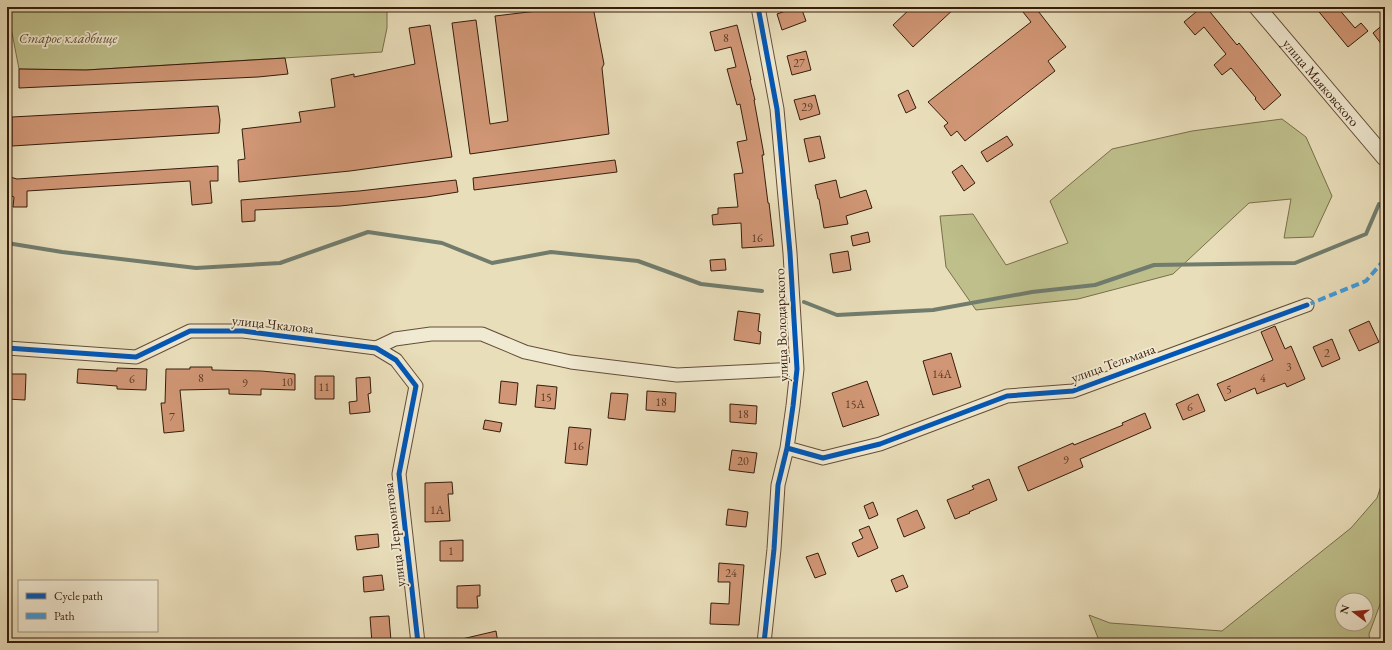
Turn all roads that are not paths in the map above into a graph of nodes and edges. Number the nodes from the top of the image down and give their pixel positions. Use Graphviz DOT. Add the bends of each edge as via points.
graph roads {
  1 [pos="758,7"];
  2 [pos="1258,7"];
  3 [pos="1385,158"];
  4 [pos="1307,305"];
  5 [pos="7,348"];
  6 [pos="376,348"];
  7 [pos="396,360"];
  8 [pos="797,369"];
  9 [pos="787,448"];
  10 [pos="418,643"];
  11 [pos="764,643"];
  1 -- 8 [label="street, улица Володарского" via="777,109"];
  2 -- 3 [label="street, улица Маяковского"];
  4 -- 9 [label="street, улица Тельмана" via="1073,391 1007,396 880,444 823,458"];
  5 -- 6 [label="street, улица Чкалова" via="136,357 190,331 243,331"];
  6 -- 7 [label="street, улица Чкалова"];
  6 -- 8 [label="street" via="395,339 431,334 482,334 525,352 571,362 677,375"];
  7 -- 10 [label="street, улица Лермонтова" via="416,386 399,474"];
  8 -- 9 [label="street, улица Володарского"];
  9 -- 11 [label="street, улица Володарского" via="778,485"];
}
